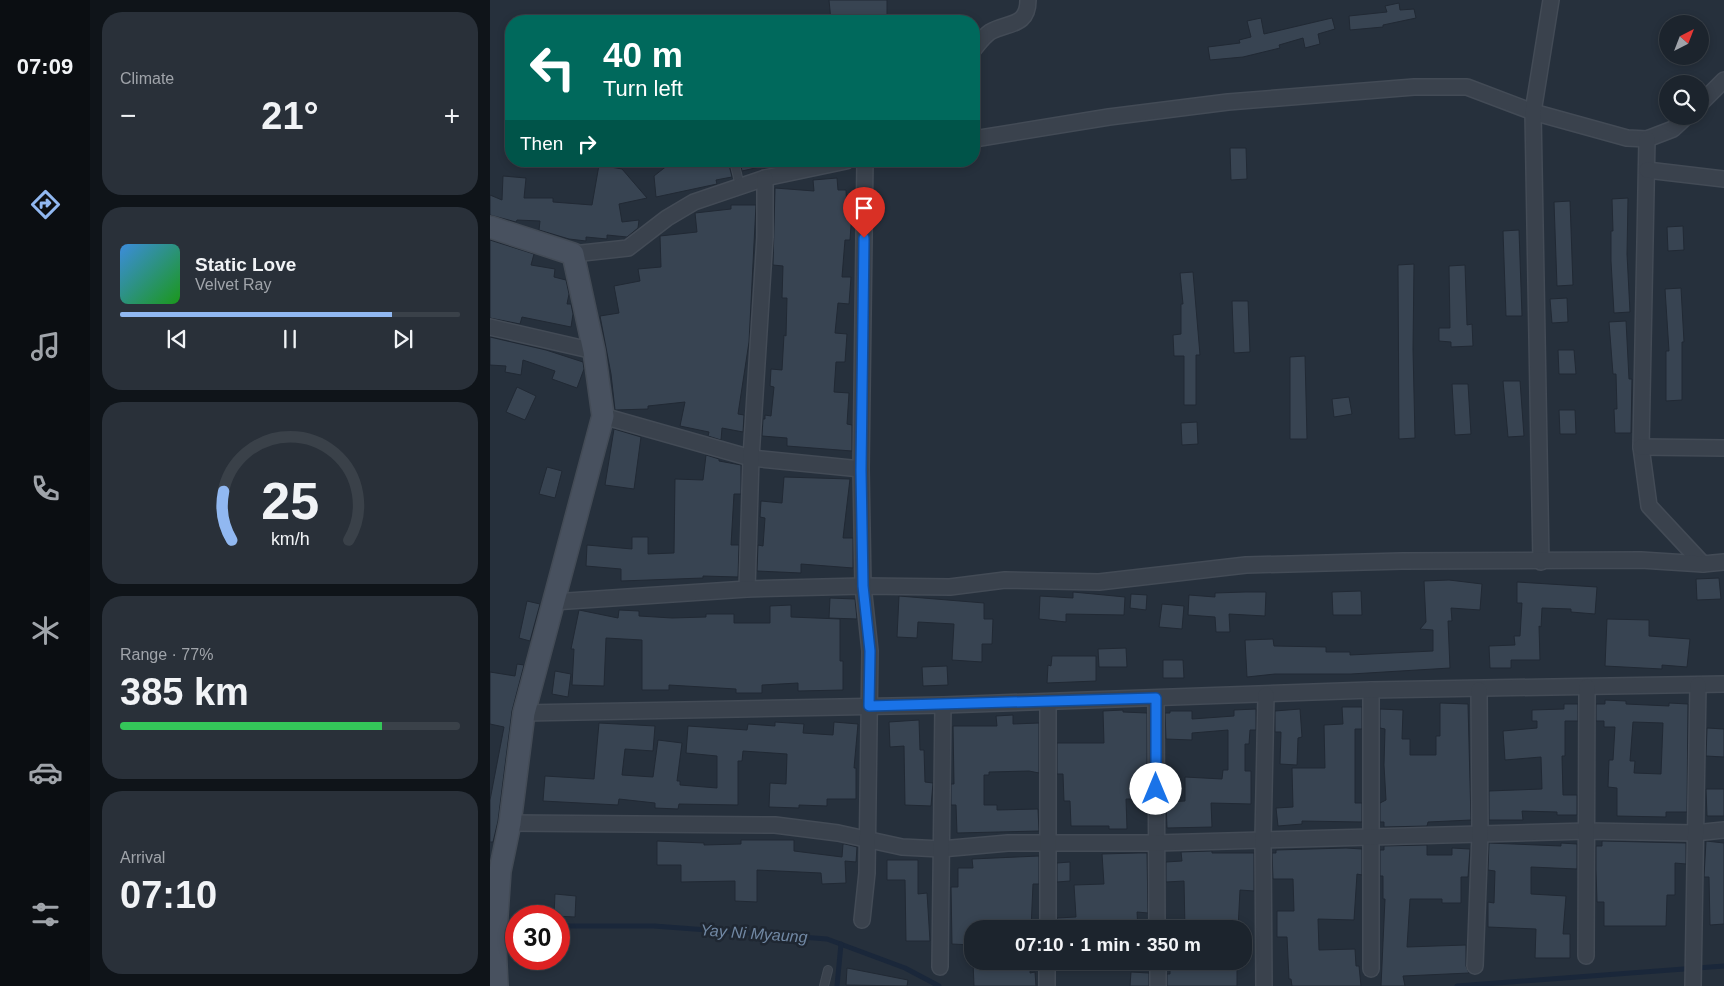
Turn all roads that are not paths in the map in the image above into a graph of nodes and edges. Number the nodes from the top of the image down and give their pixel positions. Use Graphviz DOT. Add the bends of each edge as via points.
graph roads {
  1 [pos="1028,0"];
  2 [pos="1551,0"];
  3 [pos="980,42"];
  4 [pos="1724,80"];
  5 [pos="1709,95"];
  6 [pos="1533,112"];
  7 [pos="1677,125"];
  8 [pos="980,138"];
  9 [pos="1647,139"];
  10 [pos="735,167"];
  11 [pos="817,167"];
  12 [pos="864,167"];
  13 [pos="1647,170"];
  14 [pos="765,178"];
  15 [pos="1724,179"];
  16 [pos="740,186"];
  17 [pos="490,227"];
  18 [pos="573,254"];
  19 [pos="490,327"];
  20 [pos="594,351"];
  21 [pos="603,416"];
  22 [pos="1641,447"];
  23 [pos="1724,448"];
  24 [pos="751,458"];
  25 [pos="861,470"];
  26 [pos="1542,562"];
  27 [pos="1724,562"];
  28 [pos="1704,564"];
  29 [pos="863,586"];
  30 [pos="747,590"];
  31 [pos="553,602"];
  32 [pos="1724,684"];
  33 [pos="1698,685"];
  34 [pos="1587,687"];
  35 [pos="1371,690"];
  36 [pos="1479,690"];
  37 [pos="1266,695"];
  38 [pos="1156,698"];
  39 [pos="1048,702"];
  40 [pos="943,705"];
  41 [pos="869,706"];
  42 [pos="524,713"];
  43 [pos="510,823"];
  44 [pos="1724,830"];
  45 [pos="1588,831"];
  46 [pos="1694,833"];
  47 [pos="1480,834"];
  48 [pos="1372,836"];
  49 [pos="1263,839"];
  50 [pos="868,841"];
  51 [pos="1048,843"];
  52 [pos="1156,843"];
  53 [pos="941,849"];
  54 [pos="495,871"];
  55 [pos="862,920"];
  56 [pos="1048,920"];
  57 [pos="1157,920"];
  58 [pos="1586,956"];
  59 [pos="1475,966"];
  60 [pos="940,967"];
  61 [pos="1371,969"];
  62 [pos="828,970"];
  63 [pos="1048,970"];
  64 [pos="1158,970"];
  65 [pos="495,978"];
  66 [pos="824,986"];
  67 [pos="1047,986"];
  68 [pos="1158,986"];
  69 [pos="1264,986"];
  70 [pos="1692,986"];
  1 -- 3 [label="street" via="1025,16 1012,25 988,33"];
  2 -- 6 [label="street"];
  4 -- 5 [label="street"];
  6 -- 8 [label="street" via="1467,87 1414,87 1228,102"];
  6 -- 9 [label="street" via="1604,133"];
  6 -- 26 [label="street"];
  7 -- 9 [label="street"];
  9 -- 13 [label="street"];
  10 -- 16 [label="lane"];
  11 -- 14 [label="street"];
  12 -- 25 [label="street"];
  13 -- 15 [label="street"];
  13 -- 22 [label="street"];
  14 -- 16 [label="street"];
  14 -- 24 [label="street" via="765,237"];
  16 -- 18 [label="street" via="682,207 628,248"];
  17 -- 18 [label="street"];
  18 -- 20 [label="street"];
  19 -- 20 [label="street"];
  20 -- 21 [label="street"];
  21 -- 24 [label="street"];
  21 -- 31 [label="street"];
  22 -- 23 [label="street"];
  22 -- 28 [label="street" via="1649,506"];
  24 -- 25 [label="street"];
  24 -- 30 [label="street"];
  25 -- 29 [label="street"];
  26 -- 28 [label="street" via="1641,560"];
  26 -- 29 [label="street" via="1402,560 1246,565 1099,582 1005,580 950,587"];
  27 -- 28 [label="street"];
  29 -- 30 [label="street"];
  29 -- 41 [label="street" via="870,651"];
  30 -- 31 [label="street"];
  31 -- 42 [label="street"];
  32 -- 33 [label="street"];
  33 -- 34 [label="street"];
  33 -- 46 [label="street"];
  34 -- 36 [label="street"];
  34 -- 45 [label="street"];
  35 -- 36 [label="street"];
  35 -- 37 [label="street"];
  35 -- 48 [label="street"];
  36 -- 47 [label="street"];
  37 -- 38 [label="street"];
  37 -- 49 [label="street"];
  38 -- 39 [label="street"];
  38 -- 52 [label="street"];
  39 -- 40 [label="street"];
  39 -- 51 [label="street"];
  40 -- 41 [label="street"];
  40 -- 53 [label="street"];
  41 -- 42 [label="street"];
  41 -- 50 [label="street"];
  42 -- 43 [label="street"];
  43 -- 50 [label="street" via="775,825 838,833"];
  43 -- 54 [label="street"];
  44 -- 46 [label="street"];
  45 -- 46 [label="street"];
  45 -- 47 [label="street"];
  45 -- 58 [label="street"];
  46 -- 70 [label="street"];
  47 -- 48 [label="street"];
  47 -- 59 [label="street"];
  48 -- 49 [label="street"];
  48 -- 61 [label="street"];
  49 -- 52 [label="street"];
  49 -- 69 [label="street"];
  50 -- 53 [label="street" via="902,848"];
  50 -- 55 [label="street"];
  51 -- 52 [label="street"];
  51 -- 53 [label="street"];
  51 -- 56 [label="street"];
  52 -- 57 [label="street"];
  53 -- 60 [label="street"];
  54 -- 65 [label="street" via="499,905"];
  62 -- 66 [label="lane"];
  63 -- 67 [label="street"];
  64 -- 68 [label="street"];
}
